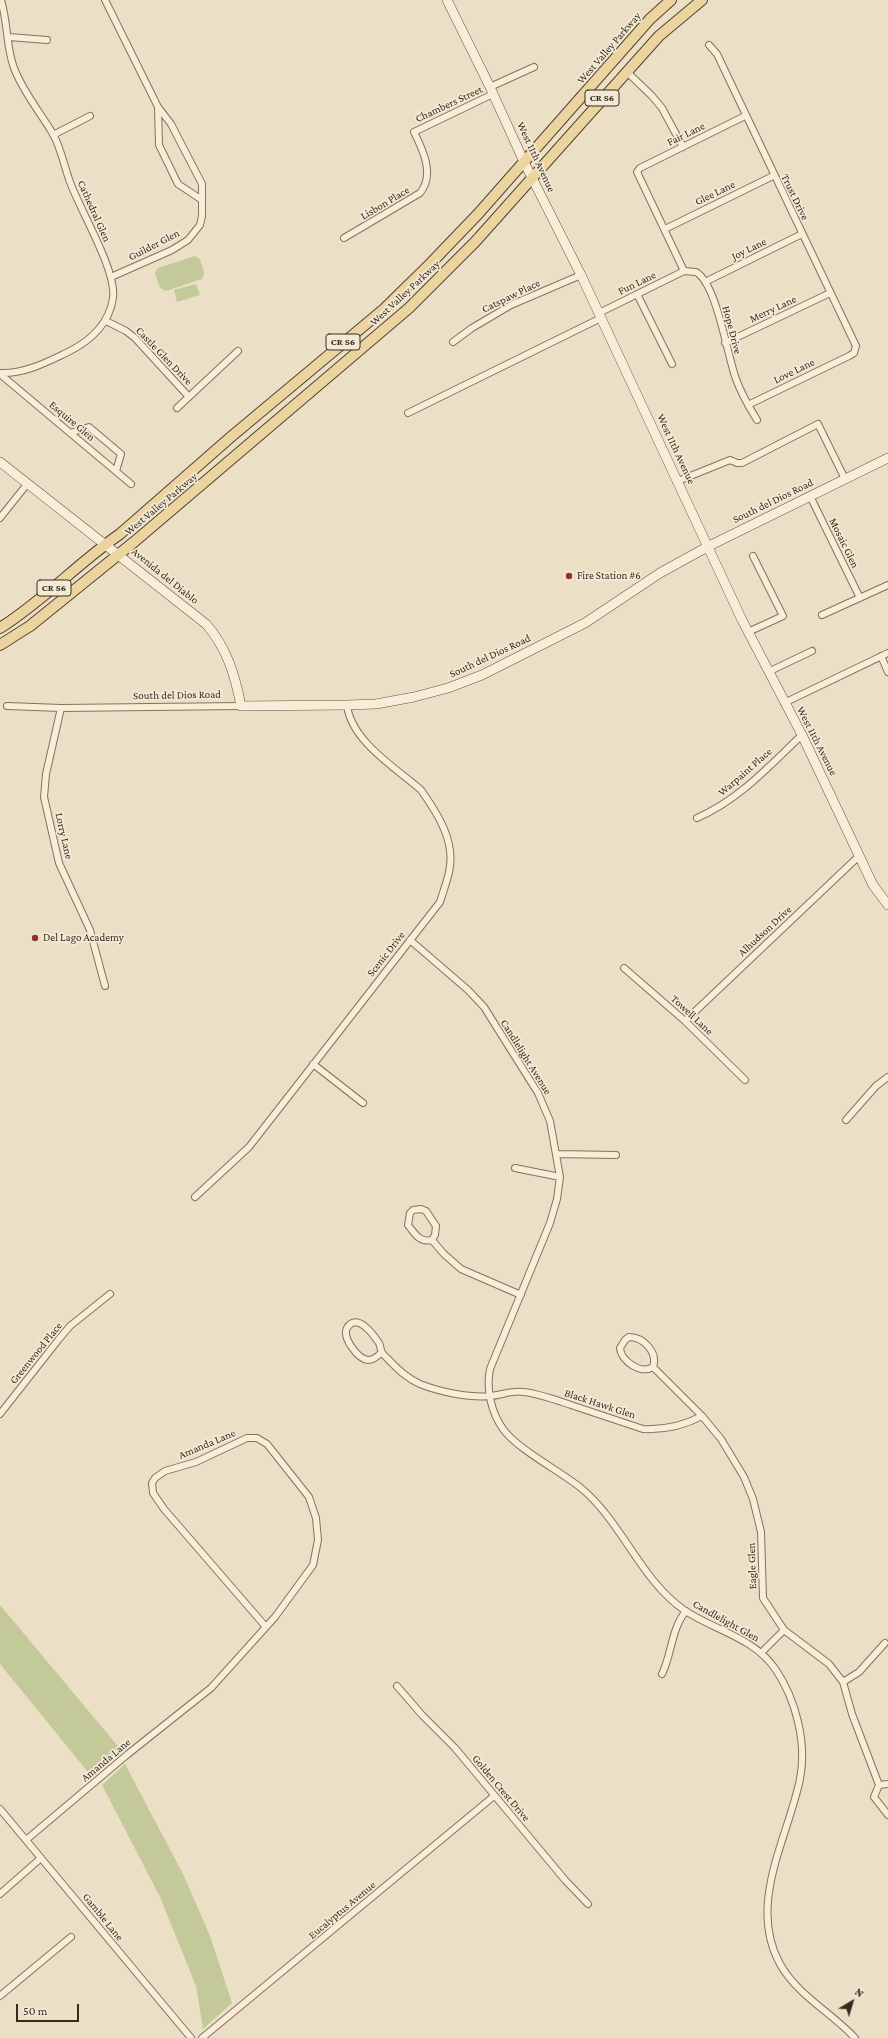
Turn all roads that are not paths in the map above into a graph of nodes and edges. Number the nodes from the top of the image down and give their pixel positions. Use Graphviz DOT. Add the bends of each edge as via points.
graph roads {
  1 [pos="1,0"];
  2 [pos="447,0"];
  3 [pos="671,0"];
  4 [pos="702,0"];
  5 [pos="106,1"];
  6 [pos="9,37"];
  7 [pos="46,40"];
  8 [pos="709,45"];
  9 [pos="534,66"];
  10 [pos="626,71"];
  11 [pos="492,90"];
  12 [pos="158,107"];
  13 [pos="90,116"];
  14 [pos="746,116"];
  15 [pos="414,132"];
  16 [pos="53,135"];
  17 [pos="683,147"];
  18 [pos="524,162"];
  19 [pos="773,176"];
  20 [pos="531,177"];
  21 [pos="202,200"];
  22 [pos="665,229"];
  23 [pos="802,234"];
  24 [pos="344,238"];
  25 [pos="684,271"];
  26 [pos="581,275"];
  27 [pos="111,277"];
  28 [pos="705,282"];
  29 [pos="830,293"];
  30 [pos="638,294"];
  31 [pos="600,316"];
  32 [pos="106,321"];
  33 [pos="453,342"];
  34 [pos="725,343"];
  35 [pos="238,351"];
  36 [pos="849,356"];
  37 [pos="672,364"];
  38 [pos="0,374"];
  39 [pos="189,397"];
  40 [pos="748,405"];
  41 [pos="177,408"];
  42 [pos="408,413"];
  43 [pos="756,420"];
  44 [pos="70,433"];
  45 [pos="888,458"];
  46 [pos="0,462"];
  47 [pos="116,471"];
  48 [pos="845,479"];
  49 [pos="678,481"];
  50 [pos="28,483"];
  51 [pos="131,484"];
  52 [pos="810,496"];
  53 [pos="0,518"];
  54 [pos="106,544"];
  55 [pos="708,546"];
  56 [pos="118,554"];
  57 [pos="753,556"];
  58 [pos="888,585"];
  59 [pos="860,598"];
  60 [pos="822,615"];
  61 [pos="0,628"];
  62 [pos="748,632"];
  63 [pos="0,646"];
  64 [pos="812,651"];
  65 [pos="888,653"];
  66 [pos="881,656"];
  67 [pos="768,672"];
  68 [pos="888,672"];
  69 [pos="784,703"];
  70 [pos="7,706"];
  71 [pos="241,706"];
  72 [pos="347,706"];
  73 [pos="61,708"];
  74 [pos="802,735"];
  75 [pos="697,818"];
  76 [pos="859,856"];
  77 [pos="888,906"];
  78 [pos="410,940"];
  79 [pos="624,968"];
  80 [pos="105,986"];
  81 [pos="685,1020"];
  82 [pos="313,1064"];
  83 [pos="888,1076"];
  84 [pos="745,1080"];
  85 [pos="363,1103"];
  86 [pos="846,1120"];
  87 [pos="557,1154"];
  88 [pos="616,1155"];
  89 [pos="515,1168"];
  90 [pos="560,1177"];
  91 [pos="195,1197"];
  92 [pos="432,1240"];
  93 [pos="110,1294"];
  94 [pos="521,1294"];
  95 [pos="381,1353"];
  96 [pos="653,1367"];
  97 [pos="490,1396"];
  98 [pos="0,1414"];
  99 [pos="702,1416"];
  100 [pos="686,1611"];
  101 [pos="266,1627"];
  102 [pos="784,1630"];
  103 [pos="885,1643"];
  104 [pos="761,1654"];
  105 [pos="662,1674"];
  106 [pos="843,1682"];
  107 [pos="397,1686"];
  108 [pos="888,1784"];
  109 [pos="879,1785"];
  110 [pos="494,1796"];
  111 [pos="0,1809"];
  112 [pos="888,1815"];
  113 [pos="26,1840"];
  114 [pos="41,1858"];
  115 [pos="0,1894"];
  116 [pos="588,1904"];
  117 [pos="71,1936"];
  118 [pos="0,1996"];
  119 [pos="191,2038"];
  120 [pos="202,2038"];
  121 [pos="855,2038"];
  1 -- 6 [label="street, Cathedral Glen"];
  2 -- 11 [label="street, West 11th Avenue"];
  3 -- 18 [label="main road, West Valley Parkway / CR S6" via="650,19"];
  4 -- 10 [label="main road, West Valley Parkway / CR S6" via="659,36"];
  5 -- 12 [label="street, Guilder Glen"];
  6 -- 7 [label="street"];
  6 -- 16 [label="street, Cathedral Glen" via="14,68 25,91"];
  8 -- 14 [label="street, Trust Drive" via="717,54"];
  9 -- 11 [label="street, Chambers Street"];
  10 -- 17 [label="street" via="662,108"];
  10 -- 20 [label="main road, West Valley Parkway / CR S6"];
  11 -- 15 [label="street, Chambers Street"];
  11 -- 18 [label="street, West 11th Avenue"];
  12 -- 21 [label="street, Guilder Glen" via="171,124 202,184"];
  12 -- 21 [label="street, Guilder Glen" via="159,145 178,184"];
  13 -- 16 [label="street"];
  14 -- 17 [label="street, Fair Lane"];
  14 -- 19 [label="street, Trust Drive"];
  15 -- 24 [label="street, Lisbon Place" via="428,172 425,187 420,193"];
  16 -- 27 [label="street, Cathedral Glen" via="70,183"];
  17 -- 22 [label="street, Fair Lane" via="640,168 637,172"];
  18 -- 20 [label="street, West 11th Avenue"];
  18 -- 54 [label="main road, West Valley Parkway / CR S6" via="462,231 384,309"];
  19 -- 22 [label="street, Glee Lane"];
  19 -- 23 [label="street, Trust Drive"];
  20 -- 26 [label="street, West 11th Avenue"];
  20 -- 56 [label="main road, West Valley Parkway / CR S6" via="475,242 409,308"];
  21 -- 27 [label="street, Guilder Glen" via="200,225 188,240 172,250"];
  22 -- 25 [label="street"];
  23 -- 28 [label="street, Joy Lane"];
  23 -- 29 [label="street, Trust Drive"];
  25 -- 28 [label="street" via="696,272"];
  25 -- 30 [label="street, Fun Lane"];
  26 -- 31 [label="street, West 11th Avenue"];
  26 -- 33 [label="street, Catspaw Place" via="511,305"];
  27 -- 32 [label="street, Cathedral Glen" via="113,298"];
  28 -- 34 [label="street, Hope Drive" via="722,319"];
  29 -- 34 [label="street, Merry Lane"];
  29 -- 36 [label="street, Trust Drive" via="856,346 854,353"];
  30 -- 31 [label="street, Fun Lane"];
  30 -- 37 [label="street"];
  31 -- 42 [label="street, Fun Lane"];
  31 -- 49 [label="street, West 11th Avenue"];
  32 -- 38 [label="street, Cathedral Glen" via="92,337 72,350 34,368"];
  32 -- 39 [label="street, Castle Glen Drive" via="135,338"];
  34 -- 40 [label="street, Hope Drive" via="736,379"];
  35 -- 39 [label="street, Castle Glen Drive"];
  36 -- 40 [label="street, Love Lane"];
  38 -- 44 [label="street, Esquire Glen"];
  39 -- 41 [label="street"];
  40 -- 43 [label="street, Hope Drive"];
  44 -- 47 [label="street, Esquire Glen"];
  44 -- 47 [label="street" via="89,427 105,440 120,454"];
  45 -- 48 [label="street, South del Dios Road"];
  46 -- 50 [label="street, Avenida del Diablo"];
  47 -- 51 [label="street, Esquire Glen"];
  48 -- 49 [label="street" via="818,424 742,463 730,460"];
  48 -- 52 [label="street, South del Dios Road"];
  49 -- 55 [label="street, West 11th Avenue"];
  50 -- 53 [label="street"];
  50 -- 54 [label="street, Avenida del Diablo"];
  52 -- 55 [label="street, South del Dios Road"];
  52 -- 59 [label="street, Mosaic Glen"];
  54 -- 56 [label="street, Avenida del Diablo"];
  54 -- 61 [label="main road, West Valley Parkway / CR S6" via="39,601"];
  55 -- 62 [label="street, West 11th Avenue"];
  55 -- 72 [label="street, South del Dios Road" via="660,573 585,623 482,675 414,697"];
  56 -- 63 [label="main road, West Valley Parkway / CR S6" via="30,626"];
  56 -- 71 [label="street, Avenida del Diablo" via="206,624 215,635 228,656"];
  57 -- 62 [label="street" via="783,616"];
  58 -- 59 [label="street"];
  59 -- 60 [label="street"];
  62 -- 67 [label="street, West 11th Avenue"];
  64 -- 67 [label="street"];
  65 -- 66 [label="street"];
  66 -- 68 [label="street"];
  66 -- 69 [label="street"];
  67 -- 69 [label="street, West 11th Avenue"];
  69 -- 74 [label="street, West 11th Avenue"];
  70 -- 73 [label="street, South del Dios Road"];
  71 -- 72 [label="street, South del Dios Road"];
  71 -- 73 [label="street, South del Dios Road"];
  72 -- 78 [label="street, Scenic Drive" via="355,729 367,744 422,790 446,831 451,856 440,902"];
  73 -- 80 [label="street, Lorry Lane" via="46,774 44,797 59,863 90,930"];
  74 -- 75 [label="street, Warpaint Place" via="738,795 716,810"];
  74 -- 76 [label="street, West 11th Avenue"];
  76 -- 77 [label="street, West 11th Avenue" via="873,886"];
  76 -- 81 [label="street, Alhudson Drive"];
  78 -- 82 [label="street, Scenic Drive"];
  78 -- 87 [label="street, Candlelight Avenue" via="484,1007 538,1094 550,1121"];
  79 -- 81 [label="street, Towell Lane"];
  81 -- 84 [label="street, Towell Lane"];
  82 -- 85 [label="street"];
  82 -- 91 [label="street, Scenic Drive" via="249,1147"];
  83 -- 86 [label="street"];
  87 -- 88 [label="street"];
  87 -- 90 [label="street, Candlelight Avenue"];
  89 -- 90 [label="street"];
  90 -- 94 [label="street, Candlelight Avenue" via="550,1223"];
  92 -- 92 [label="street" via="436,1230 435,1222 426,1211 413,1210 408,1217 408,1225 419,1239"];
  92 -- 94 [label="street" via="461,1269"];
  93 -- 98 [label="street, Greenwood Place" via="70,1326"];
  94 -- 97 [label="street, Candlelight Avenue" via="490,1369"];
  95 -- 95 [label="street" via="379,1343 365,1325 356,1322 347,1328 348,1340 360,1356 372,1360"];
  95 -- 97 [label="street, Black Hawk Glen" via="399,1371 420,1384 468,1396"];
  96 -- 96 [label="street" via="653,1352 638,1339 629,1338 622,1343 620,1352 637,1368 646,1370"];
  96 -- 99 [label="street, Eagle Glen"];
  97 -- 99 [label="street, Black Hawk Glen" via="522,1391 538,1394 643,1429 659,1429 687,1423"];
  97 -- 100 [label="street, Candlelight Glen" via="492,1408 509,1436 582,1488 609,1518 653,1581"];
  99 -- 102 [label="street, Eagle Glen" via="744,1477 753,1499 761,1532 763,1598"];
  100 -- 104 [label="street, Candlelight Glen" via="749,1643"];
  100 -- 105 [label="street" via="679,1620 669,1660"];
  101 -- 101 [label="street, Amanda Lane" via="313,1565 318,1540 316,1518 309,1498 267,1444 257,1438 247,1438 196,1462 165,1471 155,1478 152,1484 153,1493 164,1509"];
  101 -- 113 [label="street, Amanda Lane" via="211,1688"];
  102 -- 104 [label="street"];
  102 -- 106 [label="street, Eagle Glen" via="829,1664"];
  103 -- 106 [label="street" via="859,1672"];
  104 -- 121 [label="street, Candlelight Glen" via="776,1670 790,1697 800,1730 802,1757 800,1779 774,1866 768,1899 768,1927 771,1940 780,1963 796,1986"];
  106 -- 109 [label="street, Eagle Glen" via="852,1714"];
  107 -- 110 [label="street, Golden Crest Drive" via="455,1748"];
  108 -- 109 [label="street"];
  109 -- 112 [label="street, Eagle Glen" via="874,1797"];
  110 -- 116 [label="street, Golden Crest Drive"];
  110 -- 120 [label="street, Eucalyptus Avenue"];
  111 -- 113 [label="street, Gamble Lane"];
  113 -- 114 [label="street, Gamble Lane"];
  114 -- 115 [label="street"];
  114 -- 119 [label="street, Gamble Lane"];
  117 -- 118 [label="street"];
}
